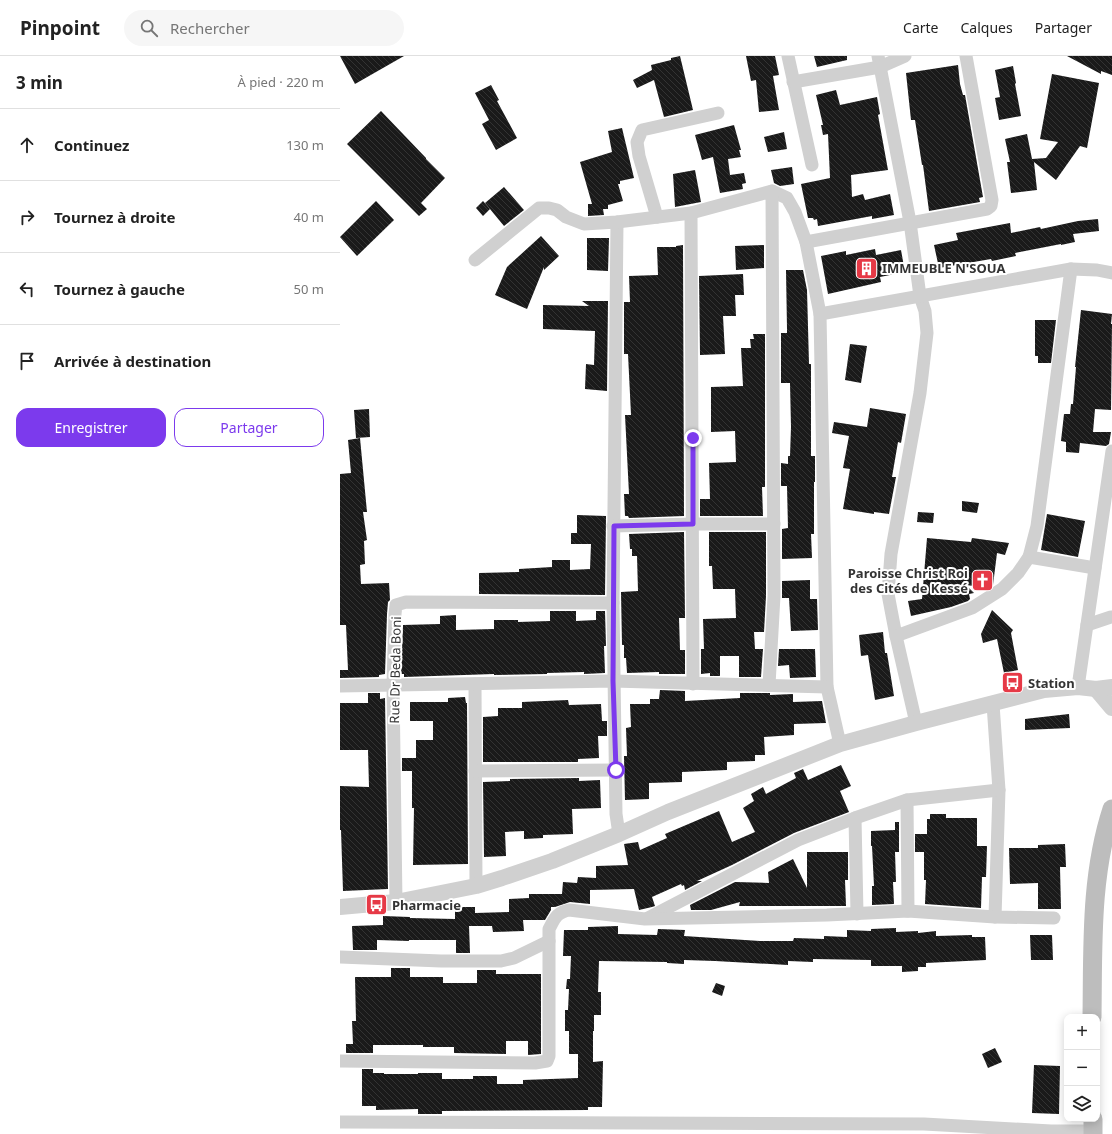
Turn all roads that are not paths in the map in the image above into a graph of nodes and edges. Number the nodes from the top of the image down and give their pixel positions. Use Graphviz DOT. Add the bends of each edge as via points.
graph roads {
  1 [pos="788,56"];
  2 [pos="905,56"];
  3 [pos="966,56"];
  4 [pos="879,62"];
  5 [pos="793,82"];
  6 [pos="718,114"];
  7 [pos="812,165"];
  8 [pos="772,191"];
  9 [pos="691,213"];
  10 [pos="657,217"];
  11 [pos="616,222"];
  12 [pos="910,222"];
  13 [pos="806,242"];
  14 [pos="474,260"];
  15 [pos="1071,269"];
  16 [pos="1112,273"];
  17 [pos="920,296"];
  18 [pos="820,314"];
  19 [pos="1112,452"];
  20 [pos="693,524"];
  21 [pos="774,524"];
  22 [pos="614,526"];
  23 [pos="1029,557"];
  24 [pos="1094,574"];
  25 [pos="1106,575"];
  26 [pos="613,603"];
  27 [pos="1111,617"];
  28 [pos="1087,625"];
  29 [pos="896,636"];
  30 [pos="613,681"];
  31 [pos="475,684"];
  32 [pos="692,684"];
  33 [pos="394,685"];
  34 [pos="769,685"];
  35 [pos="340,686"];
  36 [pos="827,687"];
  37 [pos="1078,687"];
  38 [pos="1104,688"];
  39 [pos="993,704"];
  40 [pos="1112,708"];
  41 [pos="916,723"];
  42 [pos="840,744"];
  43 [pos="616,770"];
  44 [pos="475,771"];
  45 [pos="1000,790"];
  46 [pos="907,800"];
  47 [pos="1112,809"];
  48 [pos="855,818"];
  49 [pos="619,834"];
  50 [pos="476,886"];
  51 [pos="396,902"];
  52 [pos="340,907"];
  53 [pos="908,911"];
  54 [pos="857,914"];
  55 [pos="995,917"];
  56 [pos="1054,918"];
  57 [pos="645,919"];
  58 [pos="549,941"];
  59 [pos="340,957"];
  60 [pos="1092,1014"];
  61 [pos="340,1061"];
  62 [pos="340,1122"];
  63 [pos="1093,1128"];
  64 [pos="925,1129"];
  1 -- 5 [label="street"];
  2 -- 4 [label="street"];
  3 -- 12 [label="street" via="991,206 987,209"];
  4 -- 5 [label="street"];
  4 -- 12 [label="street"];
  5 -- 7 [label="street"];
  6 -- 10 [label="street" via="642,130 637,142 639,156"];
  8 -- 9 [label="street"];
  8 -- 13 [label="street" via="787,198"];
  8 -- 21 [label="street"];
  9 -- 10 [label="street"];
  9 -- 20 [label="street"];
  10 -- 11 [label="street"];
  11 -- 14 [label="street" via="584,224 566,217 557,210 539,208"];
  11 -- 22 [label="street"];
  12 -- 13 [label="street"];
  12 -- 17 [label="street"];
  13 -- 18 [label="street"];
  15 -- 16 [label="street"];
  15 -- 17 [label="street"];
  15 -- 23 [label="street" via="1038,526"];
  17 -- 18 [label="street"];
  17 -- 29 [label="street" via="925,311 926,333 921,386 891,554 888,594"];
  18 -- 36 [label="street"];
  19 -- 24 [label="street"];
  20 -- 21 [label="street"];
  20 -- 22 [label="street"];
  20 -- 32 [label="street"];
  21 -- 34 [label="street" via="774,596"];
  22 -- 26 [label="street"];
  23 -- 24 [label="street"];
  23 -- 29 [label="street" via="1002,589 972,608"];
  24 -- 25 [label="street"];
  24 -- 28 [label="street"];
  26 -- 30 [label="street"];
  26 -- 33 [label="street, Rue Dr Beda Boni" via="406,602 396,606"];
  27 -- 28 [label="street"];
  28 -- 37 [label="street"];
  29 -- 41 [label="street"];
  30 -- 31 [label="street"];
  30 -- 32 [label="street"];
  30 -- 43 [label="street"];
  31 -- 33 [label="street"];
  31 -- 44 [label="street"];
  32 -- 34 [label="street"];
  33 -- 35 [label="street"];
  33 -- 51 [label="street, Rue Dr Beda Boni"];
  34 -- 36 [label="street"];
  36 -- 42 [label="street"];
  37 -- 38 [label="street"];
  37 -- 39 [label="street" via="1044,690"];
  38 -- 40 [label="street"];
  39 -- 41 [label="street"];
  39 -- 45 [label="street"];
  41 -- 42 [label="street"];
  42 -- 49 [label="street"];
  43 -- 44 [label="street"];
  43 -- 49 [label="street" via="616,814"];
  44 -- 50 [label="street"];
  45 -- 46 [label="street"];
  45 -- 55 [label="street"];
  46 -- 48 [label="street"];
  46 -- 53 [label="street"];
  47 -- 60 [label="main road" via="1102,846 1094,913"];
  48 -- 54 [label="street"];
  48 -- 57 [label="street" via="798,840"];
  49 -- 50 [label="street" via="552,861"];
  50 -- 51 [label="street"];
  51 -- 52 [label="street"];
  53 -- 54 [label="street"];
  53 -- 55 [label="street"];
  54 -- 57 [label="street"];
  55 -- 56 [label="street"];
  57 -- 58 [label="street" via="569,910 560,912 549,929"];
  58 -- 59 [label="street" via="502,961"];
  58 -- 61 [label="street" via="547,1061"];
  62 -- 64 [label="street"];
  63 -- 64 [label="street" via="1050,1131"];
}
